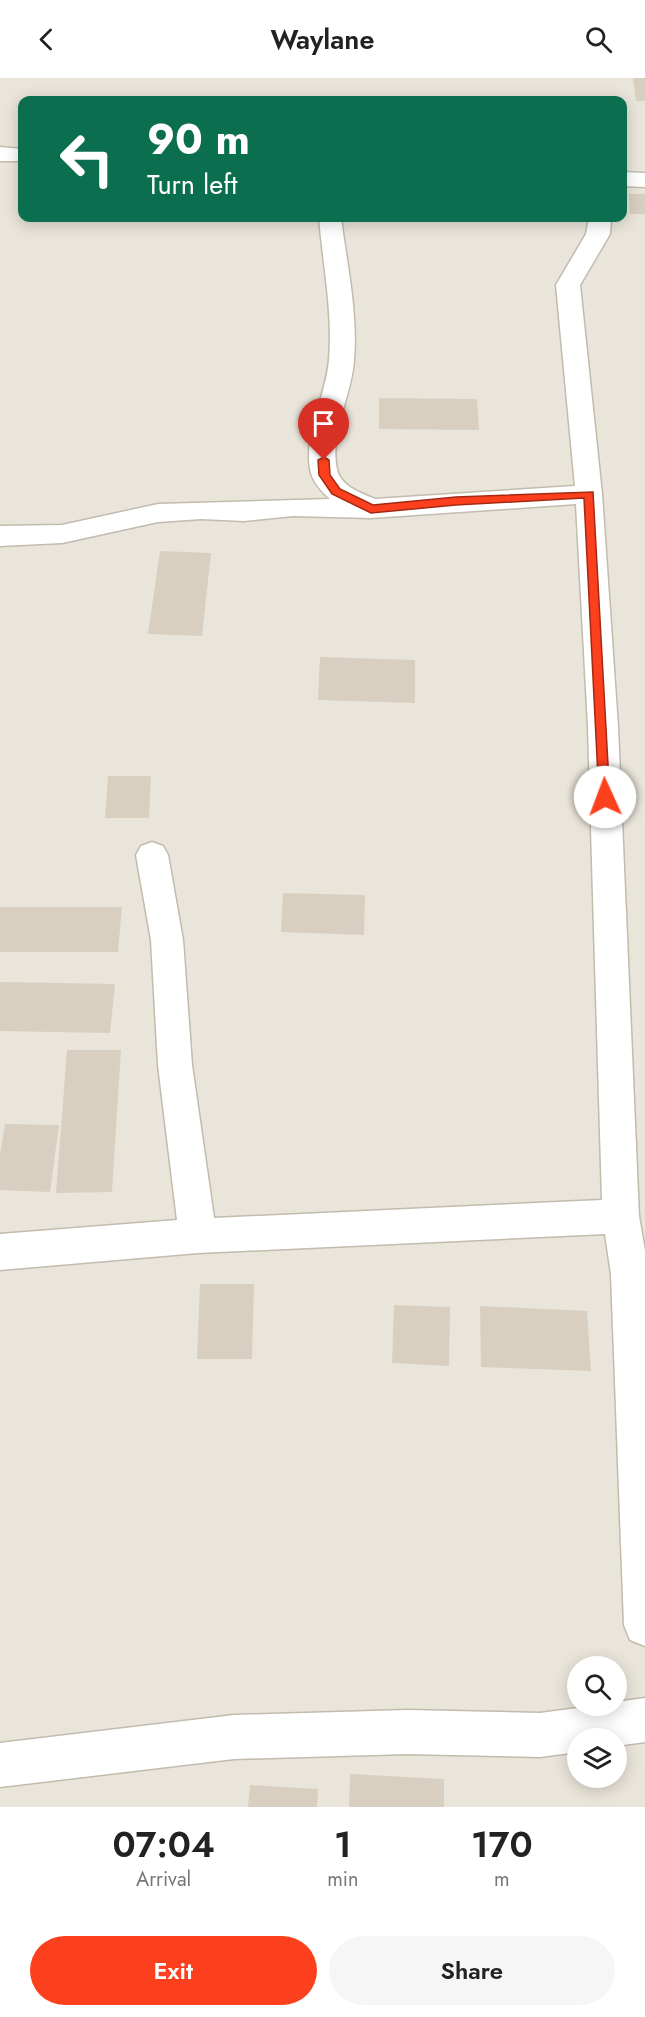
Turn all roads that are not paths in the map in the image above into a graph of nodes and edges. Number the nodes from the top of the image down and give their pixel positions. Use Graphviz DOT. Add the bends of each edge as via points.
graph roads {
  1 [pos="0,154"];
  2 [pos="18,155"];
  3 [pos="627,178"];
  4 [pos="645,180"];
  5 [pos="331,222"];
  6 [pos="600,222"];
  7 [pos="589,494"];
  8 [pos="371,509"];
  9 [pos="0,536"];
  10 [pos="152,855"];
  11 [pos="621,1216"];
  12 [pos="198,1236"];
  13 [pos="0,1252"];
  14 [pos="637,1275"];
  15 [pos="645,1625"];
  16 [pos="645,1720"];
  17 [pos="0,1765"];
  1 -- 2 [label="street"];
  3 -- 4 [label="street"];
  5 -- 8 [label="street" via="344,328 334,410 323,446 324,475 336,491"];
  6 -- 7 [label="street" via="598,234 568,285"];
  7 -- 8 [label="street"];
  7 -- 11 [label="street" via="603,727"];
  8 -- 9 [label="street" via="293,507 158,513 62,534"];
  10 -- 12 [label="street" via="167,940 175,1065"];
  11 -- 12 [label="street"];
  11 -- 14 [label="street"];
  12 -- 13 [label="street"];
  14 -- 15 [label="street"];
  16 -- 17 [label="street" via="540,1735 407,1732 234,1737"];
}
